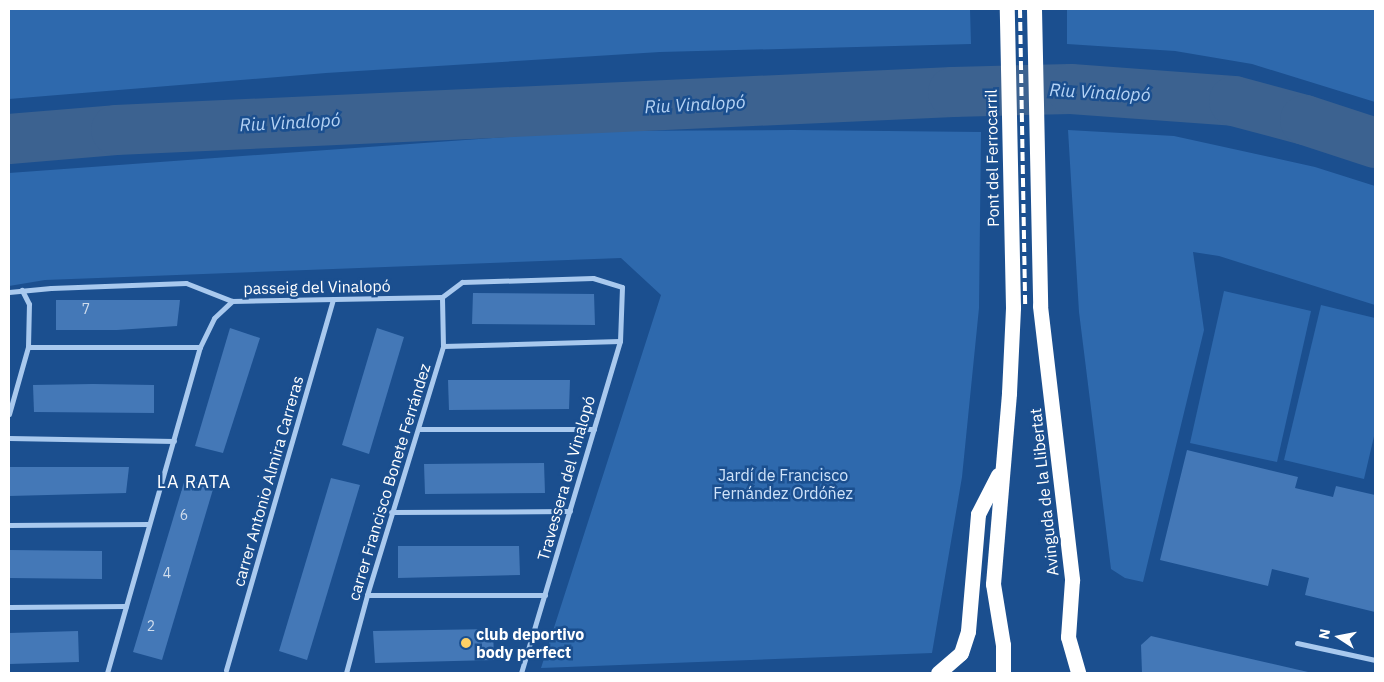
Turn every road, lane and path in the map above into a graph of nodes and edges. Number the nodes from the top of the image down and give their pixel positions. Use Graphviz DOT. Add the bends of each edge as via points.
graph roads {
  1 [pos="1007,9"];
  2 [pos="1034,9"];
  3 [pos="22,290"];
  4 [pos="9,292"];
  5 [pos="442,297"];
  6 [pos="333,299"];
  7 [pos="232,301"];
  8 [pos="1013,307"];
  9 [pos="620,341"];
  10 [pos="443,346"];
  11 [pos="28,347"];
  12 [pos="200,347"];
  13 [pos="9,414"];
  14 [pos="419,429"];
  15 [pos="594,429"];
  16 [pos="9,438"];
  17 [pos="174,441"];
  18 [pos="1001,470"];
  19 [pos="570,511"];
  20 [pos="391,512"];
  21 [pos="149,524"];
  22 [pos="9,525"];
  23 [pos="366,595"];
  24 [pos="545,595"];
  25 [pos="126,606"];
  26 [pos="9,607"];
  27 [pos="1297,643"];
  28 [pos="1375,660"];
  29 [pos="226,670"];
  30 [pos="107,673"];
  31 [pos="346,673"];
  32 [pos="521,673"];
  33 [pos="938,673"];
  34 [pos="1003,673"];
  35 [pos="1078,673"];
  1 -- 8 [label="highway, Pont del Ferrocarril"];
  2 -- 35 [label="highway, Avinguda de la Llibertat" via="1040,306 1072,580 1068,637"];
  3 -- 4 [label="street, passeig del Vinalopó"];
  3 -- 7 [label="street, passeig del Vinalopó" via="186,283"];
  3 -- 11 [label="street" via="29,304"];
  5 -- 6 [label="street, passeig del Vinalopó"];
  5 -- 9 [label="street, Travessera del Vinalopó" via="462,282 593,278 622,287"];
  5 -- 10 [label="street, carrer Francisco Bonete Ferrández"];
  6 -- 7 [label="street, passeig del Vinalopó"];
  6 -- 29 [label="street, carrer Antonio Almira Carreras"];
  7 -- 12 [label="street" via="214,318"];
  8 -- 18 [label="highway, Avinguda de la Llibertat"];
  9 -- 10 [label="street"];
  9 -- 15 [label="street, Travessera del Vinalopó"];
  10 -- 14 [label="street, carrer Francisco Bonete Ferrández"];
  11 -- 12 [label="street"];
  11 -- 13 [label="street"];
  12 -- 17 [label="street"];
  14 -- 15 [label="street"];
  14 -- 20 [label="street, carrer Francisco Bonete Ferrández"];
  15 -- 19 [label="street, Travessera del Vinalopó"];
  16 -- 17 [label="street"];
  17 -- 21 [label="street"];
  18 -- 33 [label="highway" via="978,514 968,631 961,654"];
  18 -- 34 [label="highway, Avinguda de la Llibertat" via="993,584 1003,645"];
  19 -- 20 [label="street"];
  19 -- 24 [label="street, Travessera del Vinalopó"];
  20 -- 23 [label="street, carrer Francisco Bonete Ferrández"];
  21 -- 22 [label="street"];
  21 -- 25 [label="street"];
  23 -- 24 [label="street"];
  23 -- 31 [label="street, carrer Francisco Bonete Ferrández"];
  24 -- 32 [label="street, Travessera del Vinalopó"];
  25 -- 26 [label="street"];
  25 -- 30 [label="street"];
  27 -- 28 [label="street"];
}
